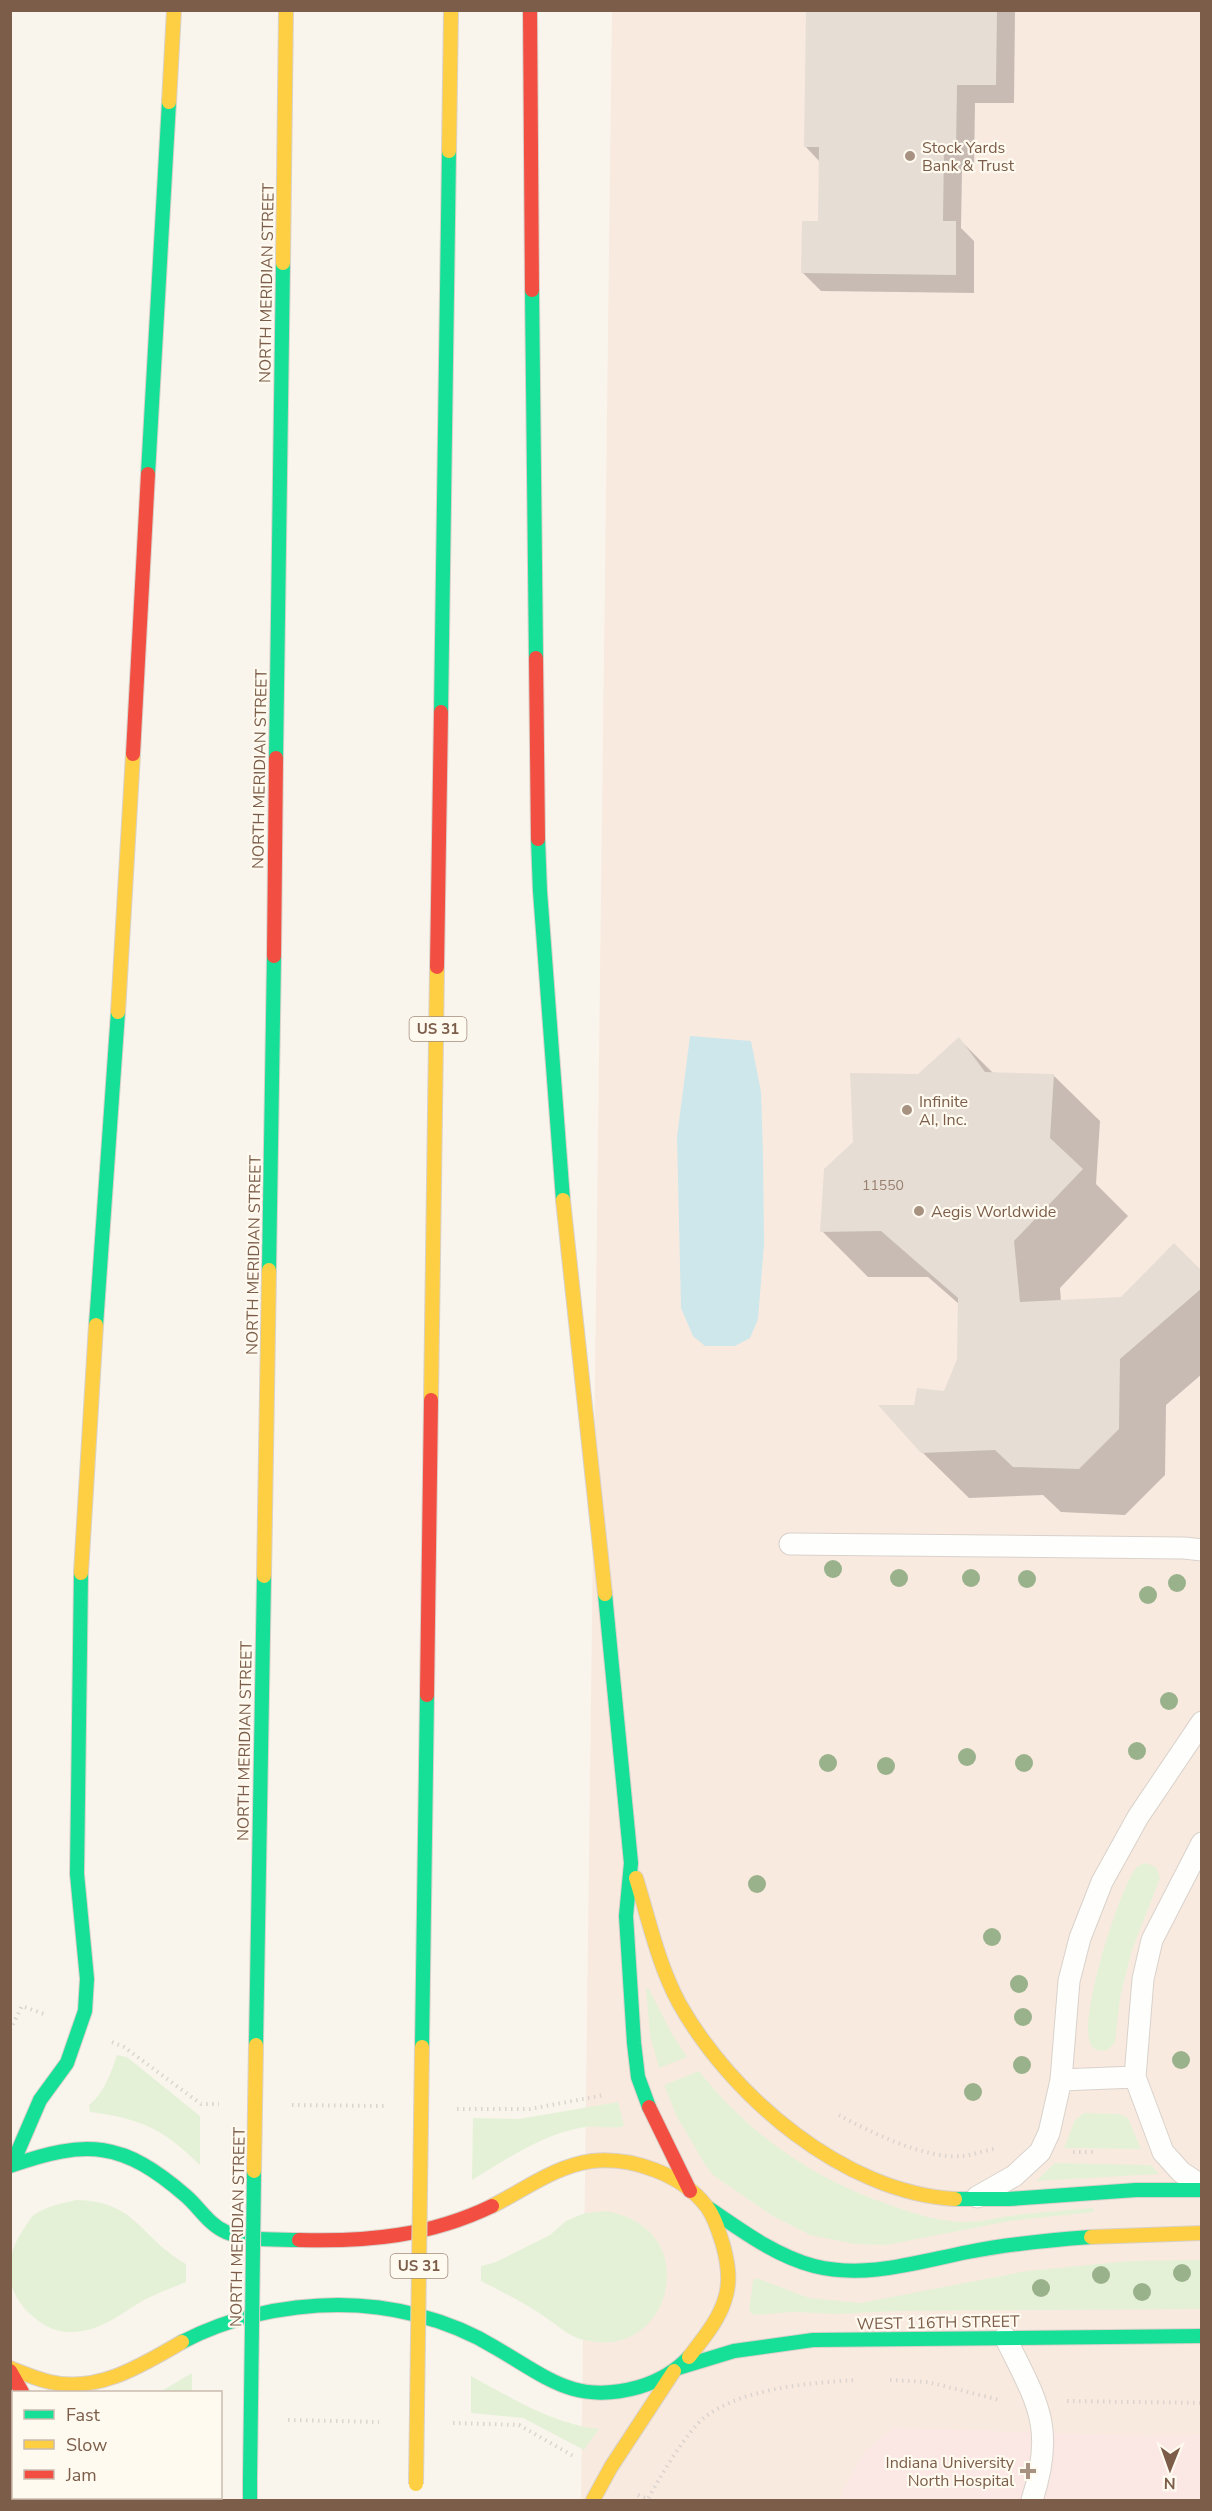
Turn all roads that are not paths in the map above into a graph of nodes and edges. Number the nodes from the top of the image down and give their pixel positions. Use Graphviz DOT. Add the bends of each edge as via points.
graph roads {
  1 [pos="174,10"];
  2 [pos="286,10"];
  3 [pos="451,10"];
  4 [pos="530,10"];
  5 [pos="790,1544"];
  6 [pos="1202,1550"];
  7 [pos="1202,1722"];
  8 [pos="1202,1843"];
  9 [pos="631,1863"];
  10 [pos="1135,2078"];
  11 [pos="1060,2080"];
  12 [pos="11,2165"];
  13 [pos="1202,2188"];
  14 [pos="690,2191"];
  15 [pos="971,2200"];
  16 [pos="710,2209"];
  17 [pos="1202,2233"];
  18 [pos="1202,2336"];
  19 [pos="1005,2337"];
  20 [pos="10,2369"];
  21 [pos="676,2370"];
  22 [pos="21,2391"];
  23 [pos="250,2500"];
  24 [pos="416,2500"];
  25 [pos="593,2500"];
  26 [pos="1032,2500"];
  1 -- 12 [label="main road" via="116,1045 80,1601 77,1874 87,1979 85,2011 67,2063 40,2100"];
  2 -- 23 [label="main road, NORTH MERIDIAN STREET, bridge"];
  3 -- 24 [label="main road, US 31, bridge"];
  4 -- 9 [label="main road" via="534,639 540,891 566,1240 620,1722"];
  5 -- 6 [label="lane"];
  7 -- 11 [label="lane" via="1138,1817 1098,1891 1069,1981"];
  8 -- 10 [label="lane" via="1152,1940 1143,1979"];
  9 -- 14 [label="main road" via="626,1916 638,2077 654,2121"];
  9 -- 15 [label="main road" via="678,2000 704,2043 742,2088 807,2143 845,2165 920,2195"];
  10 -- 11 [label="lane"];
  10 -- 13 [label="lane" via="1163,2152"];
  11 -- 15 [label="lane" via="1049,2133 1040,2152 1014,2176"];
  12 -- 14 [label="main road" via="75,2147 109,2149 160,2174 221,2230 239,2236 271,2238 361,2238 431,2230 480,2212 558,2170 591,2162 649,2168"];
  13 -- 15 [label="main road"];
  14 -- 16 [label="main road"];
  16 -- 17 [label="main road" via="736,2228 802,2262 853,2271 896,2268 1029,2242 1120,2234"];
  16 -- 21 [label="main road" via="729,2261 725,2302"];
  18 -- 19 [label="main road, WEST 116TH STREET"];
  19 -- 21 [label="main road, WEST 116TH STREET" via="786,2342 734,2351"];
  19 -- 26 [label="lane" via="1036,2401 1044,2430 1043,2463"];
  20 -- 21 [label="main road, WEST 116TH STREET" via="54,2383 84,2385 129,2371 203,2332 247,2315 361,2306 399,2310 459,2329 554,2383 580,2391 625,2392"];
  20 -- 22 [label="main road"];
  21 -- 25 [label="main road" via="610,2467"];
}
